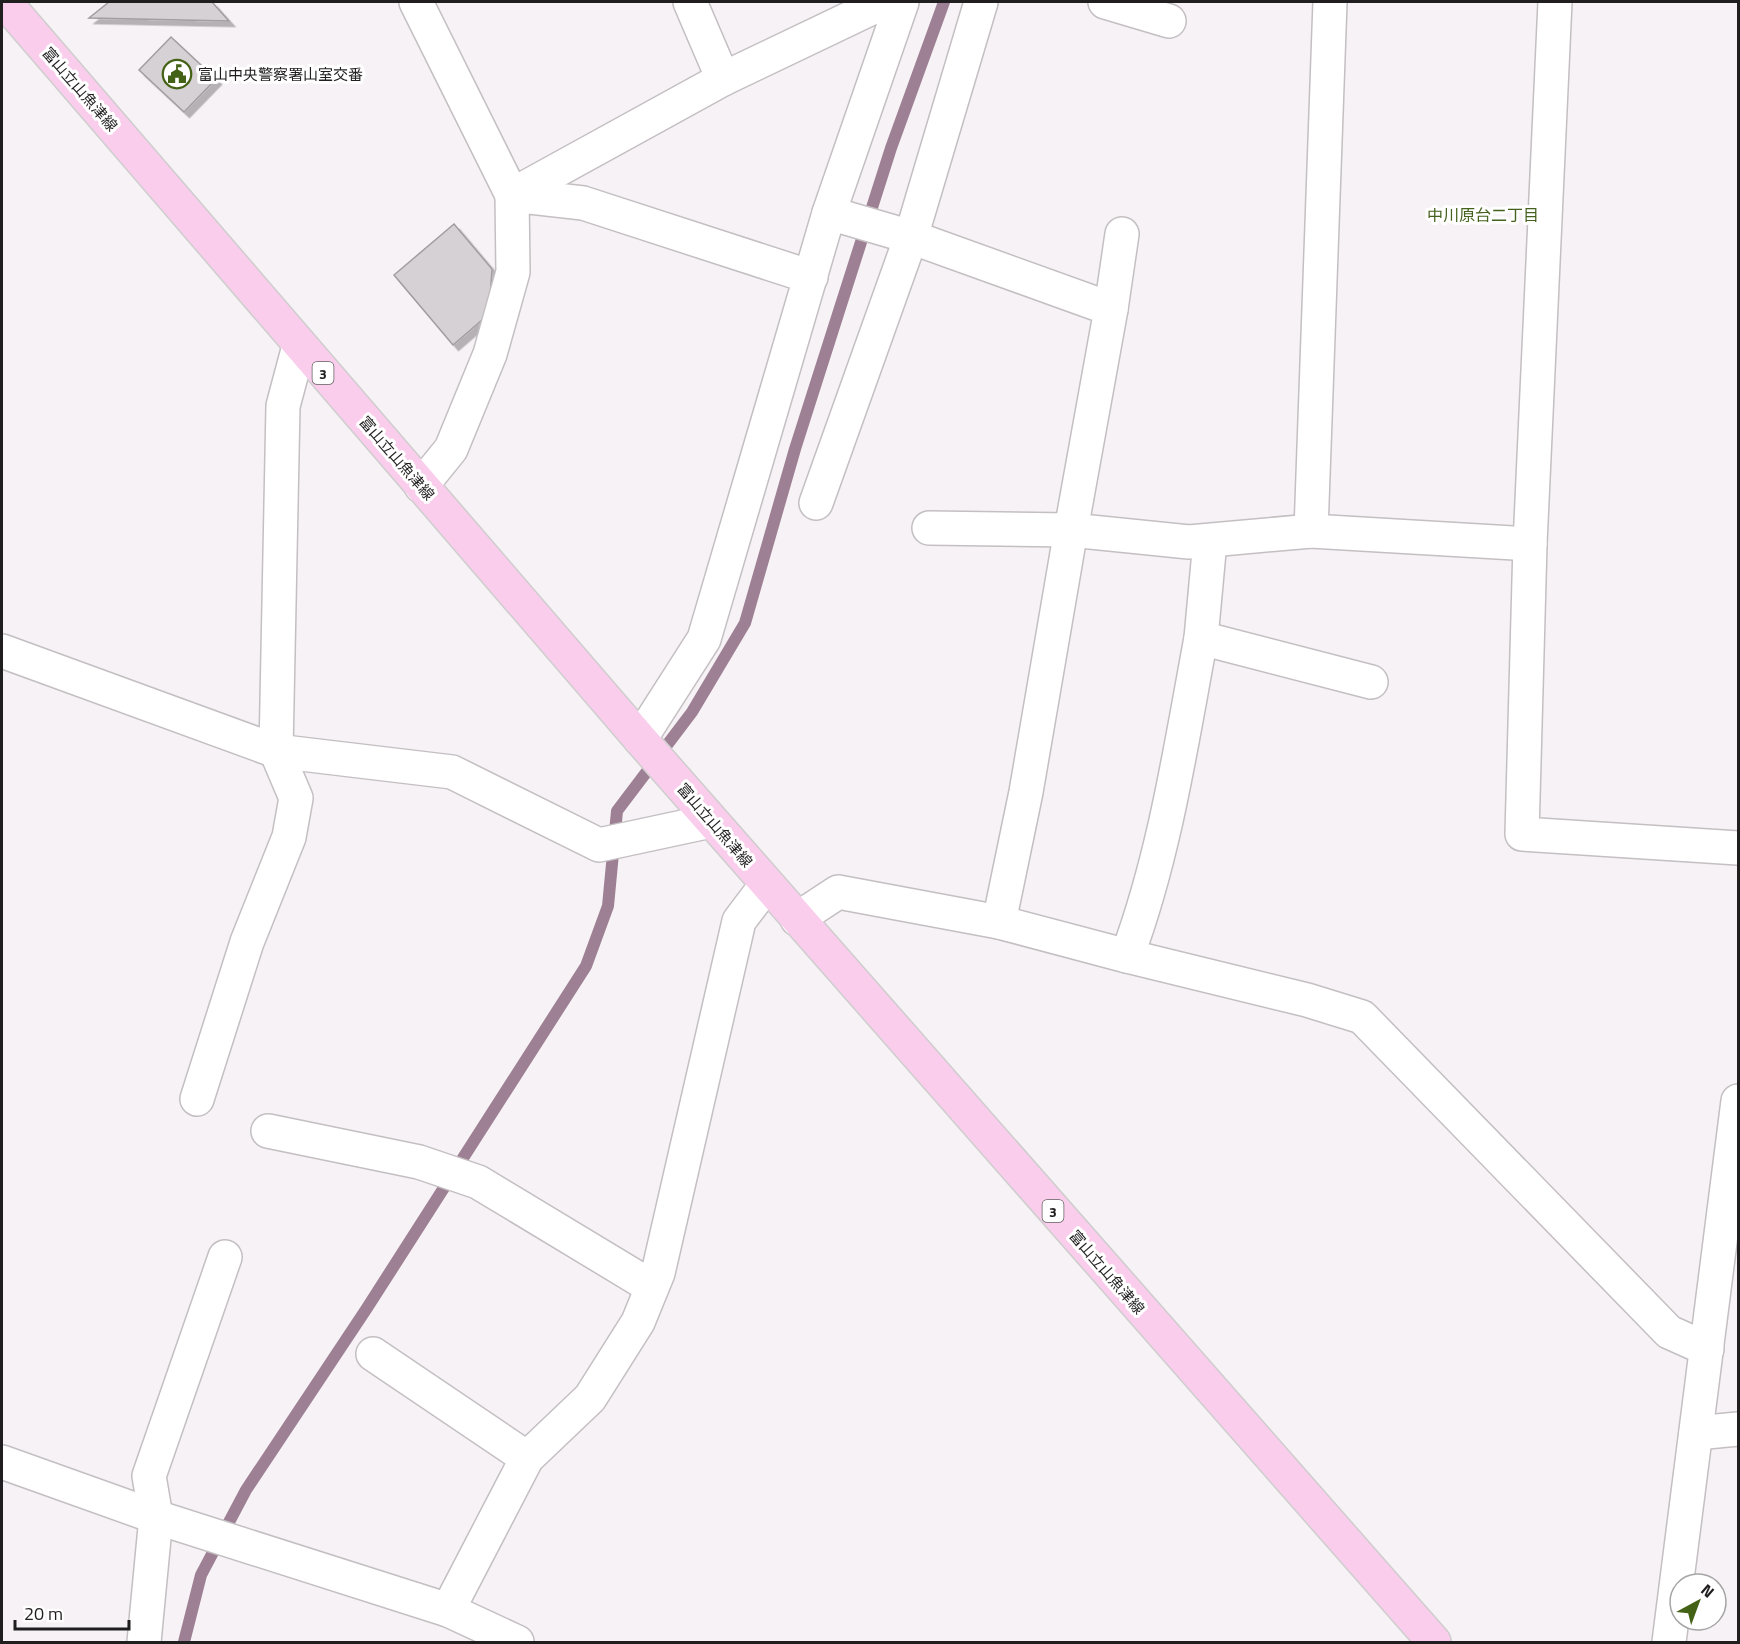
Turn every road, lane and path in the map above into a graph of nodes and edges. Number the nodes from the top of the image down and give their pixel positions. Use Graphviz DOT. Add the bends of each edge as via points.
graph roads {
  1 [pos="4,2"];
  2 [pos="416,2"];
  3 [pos="690,2"];
  4 [pos="884,2"];
  5 [pos="902,2"];
  6 [pos="981,2"];
  7 [pos="1105,2"];
  8 [pos="1330,2"];
  9 [pos="1555,2"];
  10 [pos="1169,21"];
  11 [pos="723,79"];
  12 [pos="513,195"];
  13 [pos="836,215"];
  14 [pos="1122,234"];
  15 [pos="901,235"];
  16 [pos="811,276"];
  17 [pos="1111,309"];
  18 [pos="299,346"];
  19 [pos="421,486"];
  20 [pos="816,503"];
  21 [pos="929,528"];
  22 [pos="1071,530"];
  23 [pos="1311,531"];
  24 [pos="1210,541"];
  25 [pos="1530,544"];
  26 [pos="1201,638"];
  27 [pos="2,651"];
  28 [pos="1371,682"];
  29 [pos="642,741"];
  30 [pos="276,752"];
  31 [pos="711,821"];
  32 [pos="1738,848"];
  33 [pos="767,884"];
  34 [pos="797,919"];
  35 [pos="999,922"];
  36 [pos="1127,956"];
  37 [pos="197,1099"];
  38 [pos="1738,1101"];
  39 [pos="268,1131"];
  40 [pos="225,1257"];
  41 [pos="652,1287"];
  42 [pos="1707,1349"];
  43 [pos="373,1354"];
  44 [pos="1738,1429"];
  45 [pos="1696,1433"];
  46 [pos="527,1458"];
  47 [pos="2,1462"];
  48 [pos="156,1517"];
  49 [pos="448,1610"];
  50 [pos="144,1642"];
  51 [pos="517,1642"];
  52 [pos="1434,1642"];
  53 [pos="1668,1642"];
  1 -- 18 [label="main road, 富山立山魚津線 / 3"];
  2 -- 12 [label="street"];
  3 -- 11 [label="street"];
  4 -- 11 [label="street"];
  5 -- 13 [label="street"];
  6 -- 15 [label="street"];
  7 -- 10 [label="street"];
  8 -- 23 [label="street"];
  9 -- 25 [label="street"];
  11 -- 12 [label="street"];
  12 -- 16 [label="street" via="583,203"];
  12 -- 19 [label="street" via="513,272 490,354 451,449"];
  13 -- 15 [label="street"];
  13 -- 16 [label="street"];
  14 -- 17 [label="street"];
  15 -- 17 [label="street"];
  15 -- 20 [label="street"];
  16 -- 29 [label="street" via="704,639"];
  17 -- 22 [label="street"];
  18 -- 19 [label="main road, 富山立山魚津線 / 3"];
  18 -- 30 [label="street" via="283,406"];
  19 -- 29 [label="main road, 富山立山魚津線 / 3"];
  21 -- 22 [label="street"];
  22 -- 24 [label="street"];
  22 -- 35 [label="street" via="1026,792"];
  23 -- 24 [label="street"];
  23 -- 25 [label="street"];
  24 -- 26 [label="street"];
  25 -- 32 [label="street" via="1522,834"];
  26 -- 28 [label="street"];
  26 -- 36 [label="street" via="1146,907"];
  27 -- 30 [label="street"];
  29 -- 31 [label="main road, 富山立山魚津線 / 3"];
  30 -- 31 [label="street" via="453,772 599,845"];
  30 -- 37 [label="street" via="296,798 290,837 247,942"];
  31 -- 33 [label="main road, 富山立山魚津線 / 3"];
  33 -- 34 [label="main road, 富山立山魚津線 / 3"];
  33 -- 41 [label="street" via="739,921"];
  34 -- 35 [label="street" via="838,892"];
  34 -- 52 [label="main road, 富山立山魚津線 / 3"];
  35 -- 36 [label="street"];
  36 -- 42 [label="street" via="1362,1017 1669,1332"];
  38 -- 42 [label="street"];
  39 -- 41 [label="street" via="428,1165 478,1182"];
  40 -- 48 [label="street" via="149,1476"];
  41 -- 46 [label="street" via="638,1322 590,1398"];
  42 -- 45 [label="street"];
  43 -- 46 [label="street"];
  44 -- 45 [label="street"];
  45 -- 53 [label="street"];
  46 -- 49 [label="street"];
  47 -- 48 [label="street"];
  48 -- 49 [label="street"];
  48 -- 50 [label="street"];
  49 -- 51 [label="street"];
}
